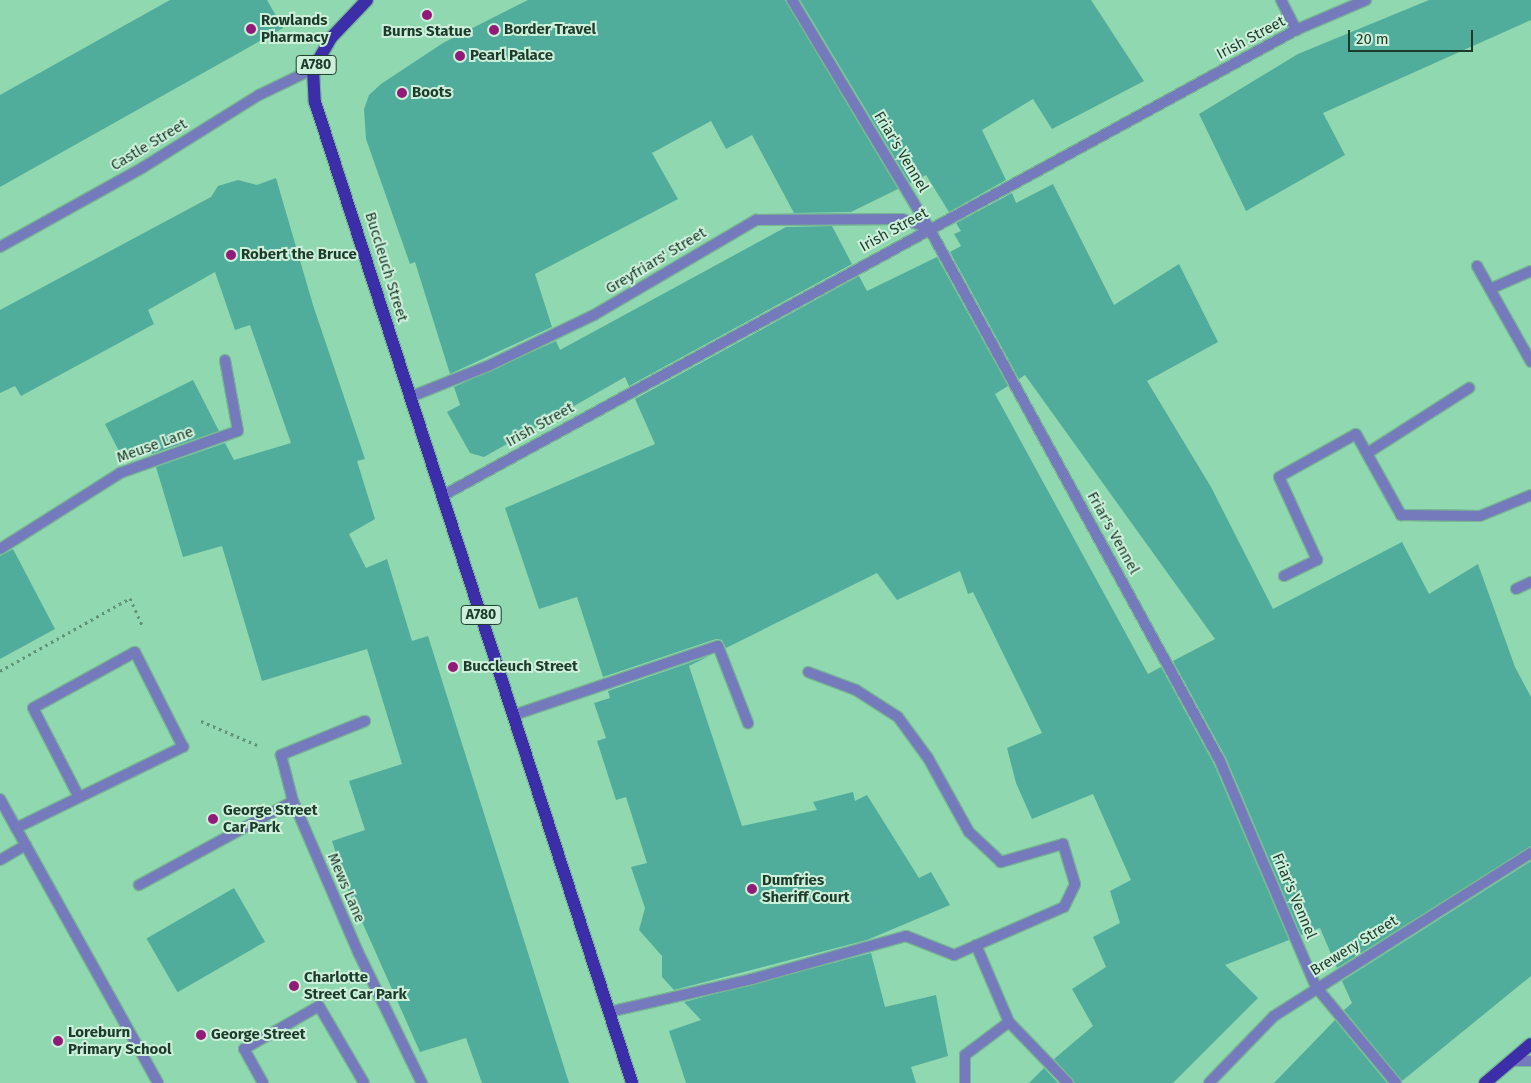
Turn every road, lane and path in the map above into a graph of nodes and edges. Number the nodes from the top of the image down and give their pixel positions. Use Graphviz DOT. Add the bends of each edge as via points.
graph roads {
  1 [pos="368,0"];
  2 [pos="792,0"];
  3 [pos="1281,0"];
  4 [pos="1366,0"];
  5 [pos="1296,30"];
  6 [pos="313,69"];
  7 [pos="929,228"];
  8 [pos="0,247"];
  9 [pos="1477,266"];
  10 [pos="1531,271"];
  11 [pos="1490,289"];
  12 [pos="224,360"];
  13 [pos="1531,362"];
  14 [pos="1468,388"];
  15 [pos="410,397"];
  16 [pos="1368,452"];
  17 [pos="1531,495"];
  18 [pos="442,496"];
  19 [pos="0,549"];
  20 [pos="1284,576"];
  21 [pos="1531,582"];
  22 [pos="1516,589"];
  23 [pos="808,672"];
  24 [pos="514,715"];
  25 [pos="365,722"];
  26 [pos="748,723"];
  27 [pos="79,797"];
  28 [pos="0,799"];
  29 [pos="293,802"];
  30 [pos="16,828"];
  31 [pos="26,845"];
  32 [pos="1531,853"];
  33 [pos="0,860"];
  34 [pos="139,885"];
  35 [pos="976,945"];
  36 [pos="1316,987"];
  37 [pos="609,1012"];
  38 [pos="1009,1022"];
  39 [pos="1531,1044"];
  40 [pos="1512,1061"];
  41 [pos="1531,1061"];
  42 [pos="158,1083"];
  43 [pos="263,1083"];
  44 [pos="364,1083"];
  45 [pos="422,1083"];
  46 [pos="632,1083"];
  47 [pos="965,1083"];
  48 [pos="1068,1083"];
  49 [pos="1209,1083"];
  50 [pos="1396,1083"];
  51 [pos="1485,1083"];
  1 -- 6 [label="main road, A780" via="331,38"];
  2 -- 7 [label="street, Friar's Vennel"];
  3 -- 5 [label="street"];
  4 -- 5 [label="street, Irish Street"];
  5 -- 7 [label="street, Irish Street"];
  6 -- 8 [label="street, Castle Street" via="259,95 142,168"];
  6 -- 15 [label="main road, Buccleuch Street / A780" via="315,102"];
  7 -- 15 [label="street, Greyfriars' Street" via="902,219 756,220 594,315 488,366"];
  7 -- 18 [label="street, Irish Street"];
  7 -- 36 [label="street, Friar's Vennel" via="1220,761"];
  9 -- 11 [label="street"];
  10 -- 11 [label="street"];
  11 -- 13 [label="street"];
  12 -- 19 [label="street, Meuse Lane" via="238,430 120,473"];
  14 -- 16 [label="street"];
  15 -- 18 [label="main road, Buccleuch Street / A780"];
  16 -- 17 [label="street" via="1401,515 1480,516"];
  16 -- 20 [label="street" via="1356,434 1279,477 1317,560"];
  18 -- 24 [label="main road, Buccleuch Street / A780"];
  21 -- 22 [label="street"];
  23 -- 35 [label="street" via="856,690 898,717 928,758 969,832 1001,862 1063,844 1075,884 1064,908"];
  24 -- 26 [label="street" via="718,646"];
  24 -- 37 [label="main road, Buccleuch Street / A780"];
  25 -- 29 [label="street, Mews Lane" via="280,755"];
  27 -- 27 [label="street" via="184,748 135,652 33,708"];
  27 -- 30 [label="street"];
  28 -- 30 [label="street"];
  29 -- 34 [label="street"];
  29 -- 45 [label="street, Mews Lane" via="358,952"];
  30 -- 31 [label="street"];
  31 -- 33 [label="street"];
  31 -- 42 [label="street"];
  32 -- 36 [label="street, Brewery Street"];
  35 -- 37 [label="street" via="954,954 906,936 752,979"];
  35 -- 38 [label="street"];
  36 -- 49 [label="street, Brewery Street" via="1274,1016"];
  36 -- 50 [label="street, Friar's Vennel"];
  37 -- 46 [label="main road, Buccleuch Street / A780"];
  38 -- 47 [label="street" via="965,1055"];
  38 -- 48 [label="street"];
  39 -- 40 [label="main road"];
  40 -- 41 [label="street"];
  40 -- 51 [label="main road"];
  43 -- 44 [label="street" via="244,1049 320,1006"];
}
